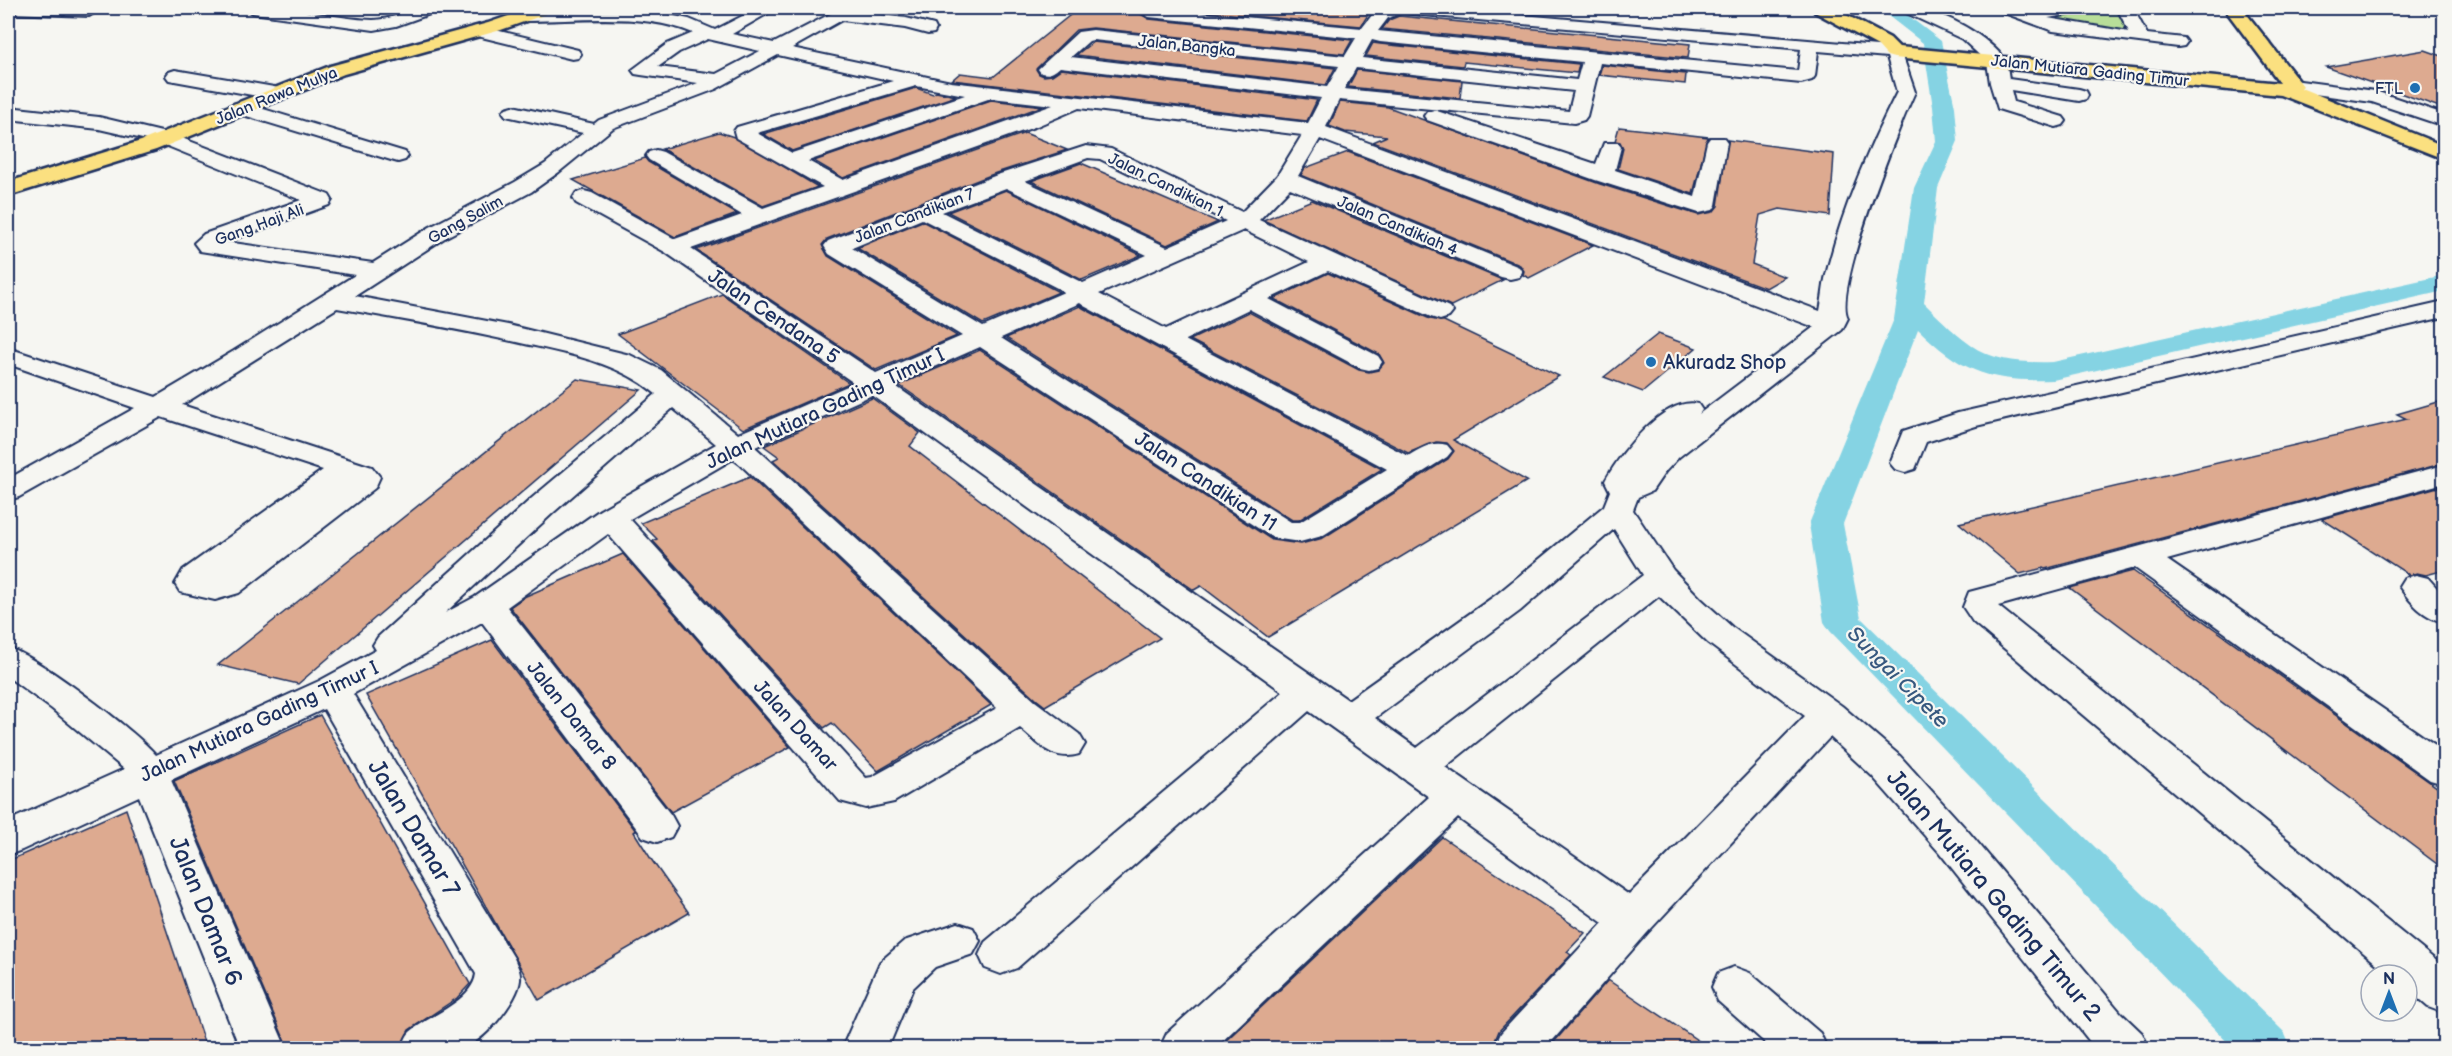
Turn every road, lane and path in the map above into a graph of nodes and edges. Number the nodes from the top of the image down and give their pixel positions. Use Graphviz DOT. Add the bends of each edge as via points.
graph roads {
  1 [pos="11,8"];
  2 [pos="253,8"];
  3 [pos="351,8"];
  4 [pos="546,8"];
  5 [pos="769,8"];
  6 [pos="1564,8"];
  7 [pos="1821,8"];
  8 [pos="1908,8"];
  9 [pos="2005,8"];
  10 [pos="2084,8"];
  11 [pos="2125,8"];
  12 [pos="2234,8"];
  13 [pos="89,11"];
  14 [pos="845,11"];
  15 [pos="1149,12"];
  16 [pos="1387,13"];
  17 [pos="1533,14"];
  18 [pos="445,15"];
  19 [pos="527,16"];
  20 [pos="2026,16"];
  21 [pos="320,18"];
  22 [pos="500,24"];
  23 [pos="1557,24"];
  24 [pos="928,28"];
  25 [pos="479,31"];
  26 [pos="711,35"];
  27 [pos="2141,39"];
  28 [pos="2178,42"];
  29 [pos="1810,46"];
  30 [pos="777,49"];
  31 [pos="1902,52"];
  32 [pos="572,54"];
  33 [pos="1592,58"];
  34 [pos="1995,60"];
  35 [pos="1056,61"];
  36 [pos="1353,61"];
  37 [pos="175,76"];
  38 [pos="1038,77"];
  39 [pos="720,80"];
  40 [pos="913,81"];
  41 [pos="1998,82"];
  42 [pos="1584,86"];
  43 [pos="2289,88"];
  44 [pos="1333,92"];
  45 [pos="274,93"];
  46 [pos="989,93"];
  47 [pos="2079,95"];
  48 [pos="1382,99"];
  49 [pos="1076,102"];
  50 [pos="240,108"];
  51 [pos="513,112"];
  52 [pos="8,113"];
  53 [pos="2445,120"];
  54 [pos="2056,121"];
  55 [pos="596,130"];
  56 [pos="1316,130"];
  57 [pos="167,139"];
  58 [pos="2445,140"];
  59 [pos="1717,142"];
  60 [pos="2422,144"];
  61 [pos="1611,147"];
  62 [pos="1086,153"];
  63 [pos="2445,153"];
  64 [pos="398,156"];
  65 [pos="656,156"];
  66 [pos="791,160"];
  67 [pos="1603,174"];
  68 [pos="1286,179"];
  69 [pos="1005,180"];
  70 [pos="841,188"];
  71 [pos="8,189"];
  72 [pos="584,198"];
  73 [pos="923,211"];
  74 [pos="760,216"];
  75 [pos="1245,221"];
  76 [pos="673,248"];
  77 [pos="1167,256"];
  78 [pos="1328,262"];
  79 [pos="379,271"];
  80 [pos="1510,272"];
  81 [pos="1082,294"];
  82 [pos="1250,299"];
  83 [pos="334,300"];
  84 [pos="2445,310"];
  85 [pos="1440,312"];
  86 [pos="1827,319"];
  87 [pos="981,336"];
  88 [pos="1166,339"];
  89 [pos="8,356"];
  90 [pos="1369,362"];
  91 [pos="874,384"];
  92 [pos="672,394"];
  93 [pos="160,406"];
  94 [pos="734,446"];
  95 [pos="1437,452"];
  96 [pos="1905,463"];
  97 [pos="345,468"];
  98 [pos="1409,469"];
  99 [pos="2445,474"];
  100 [pos="8,491"];
  101 [pos="1622,500"];
  102 [pos="611,518"];
  103 [pos="2139,556"];
  104 [pos="1661,578"];
  105 [pos="2416,586"];
  106 [pos="487,605"];
  107 [pos="2445,611"];
  108 [pos="8,660"];
  109 [pos="343,684"];
  110 [pos="1308,691"];
  111 [pos="1022,710"];
  112 [pos="1829,715"];
  113 [pos="1348,719"];
  114 [pos="1066,744"];
  115 [pos="1417,768"];
  116 [pos="2445,770"];
  117 [pos="149,773"];
  118 [pos="1455,796"];
  119 [pos="657,826"];
  120 [pos="8,839"];
  121 [pos="1632,920"];
  122 [pos="958,941"];
  123 [pos="1001,955"];
  124 [pos="1734,987"];
  125 [pos="2445,993"];
  126 [pos="2107,1042"];
  127 [pos="263,1048"];
  128 [pos="425,1048"];
  129 [pos="865,1048"];
  130 [pos="1183,1048"];
  131 [pos="1517,1048"];
  132 [pos="1804,1048"];
  1 -- 13 [label="street"];
  2 -- 21 [label="street"];
  3 -- 21 [label="street"];
  4 -- 19 [label="main road, Jalan Rawa Mulya"];
  5 -- 26 [label="street"];
  6 -- 23 [label="street"];
  7 -- 31 [label="main road"];
  8 -- 34 [label="street" via="1968,34"];
  9 -- 20 [label="street"];
  10 -- 20 [label="street"];
  11 -- 27 [label="street"];
  12 -- 43 [label="main road"];
  14 -- 24 [label="street"];
  14 -- 30 [label="street, Gang Salim"];
  15 -- 16 [label="street"];
  16 -- 17 [label="street, Jalan Mutiara Gading Timur"];
  16 -- 33 [label="street" via="1380,37"];
  16 -- 36 [label="street, Jalan Mutiara Gading Timur I"];
  17 -- 23 [label="street, Jalan Mutiara Gading Timur"];
  18 -- 21 [label="street" via="413,14 374,25"];
  18 -- 22 [label="street"];
  19 -- 22 [label="main road, Jalan Rawa Mulya"];
  19 -- 26 [label="street" via="649,16 683,23"];
  20 -- 27 [label="street" via="2066,29"];
  22 -- 25 [label="main road, Jalan Rawa Mulya"];
  23 -- 29 [label="street, Jalan Mutiara Gading Timur"];
  25 -- 32 [label="street"];
  25 -- 45 [label="main road, Jalan Rawa Mulya" via="352,65"];
  26 -- 30 [label="street"];
  26 -- 39 [label="street" via="673,48 641,70"];
  27 -- 28 [label="street"];
  29 -- 31 [label="street, Jalan Mutiara Gading Timur"];
  29 -- 33 [label="street" via="1806,76 1801,78"];
  30 -- 39 [label="street, Gang Salim"];
  30 -- 40 [label="street"];
  31 -- 34 [label="main road, Jalan Mutiara Gading Timur"];
  31 -- 86 [label="street" via="1906,92 1863,193"];
  33 -- 42 [label="street"];
  34 -- 41 [label="street"];
  34 -- 43 [label="main road, Jalan Mutiara Gading Timur"];
  35 -- 36 [label="street, Jalan Bangka" via="1084,36 1093,35"];
  35 -- 38 [label="street, Jalan Bangka"];
  35 -- 44 [label="street"];
  36 -- 42 [label="street, Jalan Bangka"];
  36 -- 44 [label="street, Jalan Mutiara Gading Timur I"];
  37 -- 45 [label="street"];
  39 -- 55 [label="street, Gang Salim"];
  40 -- 46 [label="street"];
  40 -- 66 [label="street" via="744,131 743,134"];
  41 -- 47 [label="street"];
  41 -- 54 [label="street" via="2005,105"];
  42 -- 48 [label="street" via="1574,117"];
  43 -- 53 [label="street" via="2375,97"];
  43 -- 60 [label="main road, Jalan Mutiara Gading Timur"];
  44 -- 48 [label="street"];
  44 -- 56 [label="street, Jalan Mutiara Gading Timur I"];
  45 -- 50 [label="main road, Jalan Rawa Mulya"];
  46 -- 49 [label="street"];
  46 -- 66 [label="street"];
  48 -- 67 [label="street"];
  49 -- 56 [label="street"];
  49 -- 70 [label="street"];
  50 -- 57 [label="main road, Jalan Rawa Mulya"];
  50 -- 64 [label="street"];
  51 -- 55 [label="street"];
  52 -- 57 [label="street" via="99,123"];
  55 -- 79 [label="street, Gang Salim" via="552,168 438,232"];
  56 -- 68 [label="street, Jalan Mutiara Gading Timur I"];
  56 -- 86 [label="street"];
  57 -- 71 [label="main road, Jalan Rawa Mulya"];
  57 -- 79 [label="street, Gang Haji Ali" via="321,200 212,239 206,243 208,246"];
  58 -- 60 [label="street"];
  59 -- 67 [label="street" via="1705,205 1692,205"];
  60 -- 63 [label="main road, Jalan Mutiara Gading Timur"];
  61 -- 67 [label="street"];
  62 -- 69 [label="street, Jalan Candikian 7"];
  62 -- 75 [label="street, Jalan Candikian 1" via="1104,153"];
  65 -- 74 [label="street"];
  66 -- 70 [label="street"];
  68 -- 75 [label="street, Jalan Mutiara Gading Timur I"];
  68 -- 80 [label="street, Jalan Candikiah 4"];
  69 -- 73 [label="street, Jalan Candikian 7"];
  69 -- 77 [label="street"];
  70 -- 74 [label="street"];
  72 -- 76 [label="street, Jalan Cendana 5"];
  73 -- 81 [label="street"];
  73 -- 87 [label="street, Jalan Candikian 7" via="839,243 837,249"];
  74 -- 76 [label="street"];
  75 -- 77 [label="street, Jalan Mutiara Gading Timur I"];
  75 -- 78 [label="street, Jalan Candikian 1"];
  76 -- 91 [label="street, Jalan Cendana 5"];
  77 -- 81 [label="street, Jalan Mutiara Gading Timur I"];
  78 -- 82 [label="street"];
  78 -- 85 [label="street, Jalan Candikian 1"];
  79 -- 83 [label="street, Gang Salim"];
  81 -- 87 [label="street, Jalan Mutiara Gading Timur I"];
  81 -- 88 [label="street"];
  82 -- 88 [label="street"];
  82 -- 90 [label="street"];
  83 -- 92 [label="street" via="521,334 609,356 637,367"];
  83 -- 93 [label="street, Gang Salim"];
  84 -- 96 [label="street" via="1968,419 1913,437"];
  86 -- 101 [label="street" via="1669,451 1641,485"];
  87 -- 91 [label="street, Jalan Mutiara Gading Timur I"];
  87 -- 98 [label="street, Jalan Candikian 11" via="1284,531 1311,529"];
  88 -- 98 [label="street"];
  89 -- 93 [label="street"];
  91 -- 94 [label="street, Jalan Mutiara Gading Timur I"];
  91 -- 110 [label="street, Jalan Cendana 5"];
  92 -- 94 [label="street"];
  92 -- 109 [label="street"];
  93 -- 97 [label="street"];
  93 -- 100 [label="street, Gang Salim"];
  94 -- 102 [label="street, Jalan Mutiara Gading Timur I"];
  94 -- 111 [label="street"];
  95 -- 98 [label="street, Jalan Candikian 11"];
  97 -- 97 [label="street" via="195,577 192,584 215,589 227,585 364,482 362,473"];
  99 -- 103 [label="street"];
  101 -- 104 [label="street, Jalan Mutiara Gading Timur 2"];
  101 -- 113 [label="street" via="1508,603"];
  102 -- 106 [label="street, Jalan Mutiara Gading Timur I"];
  102 -- 111 [label="street, Jalan Damar" via="854,790 880,791"];
  103 -- 116 [label="street"];
  103 -- 125 [label="street" via="1981,600 1980,607"];
  104 -- 112 [label="street, Jalan Mutiara Gading Timur 2" via="1720,635"];
  104 -- 115 [label="street"];
  105 -- 107 [label="street"];
  106 -- 109 [label="street, Jalan Mutiara Gading Timur I"];
  106 -- 119 [label="street, Jalan Damar 8"];
  108 -- 117 [label="street" via="65,700 137,758"];
  109 -- 117 [label="street, Jalan Mutiara Gading Timur I"];
  109 -- 128 [label="street, Jalan Damar 7" via="496,966 498,978 489,1000"];
  110 -- 113 [label="street, Jalan Cendana 5"];
  110 -- 123 [label="street"];
  111 -- 114 [label="street"];
  112 -- 121 [label="street"];
  112 -- 126 [label="street, Jalan Mutiara Gading Timur 2" via="1886,766 1953,841"];
  113 -- 115 [label="street, Jalan Cendana 5"];
  115 -- 118 [label="street, Jalan Cendana 5"];
  117 -- 120 [label="street, Jalan Mutiara Gading Timur I"];
  117 -- 127 [label="street, Jalan Damar 6"];
  118 -- 121 [label="street, Jalan Cendana 5"];
  118 -- 130 [label="street"];
  121 -- 131 [label="street"];
  122 -- 129 [label="street" via="920,954 896,976"];
  124 -- 132 [label="street"];
}
